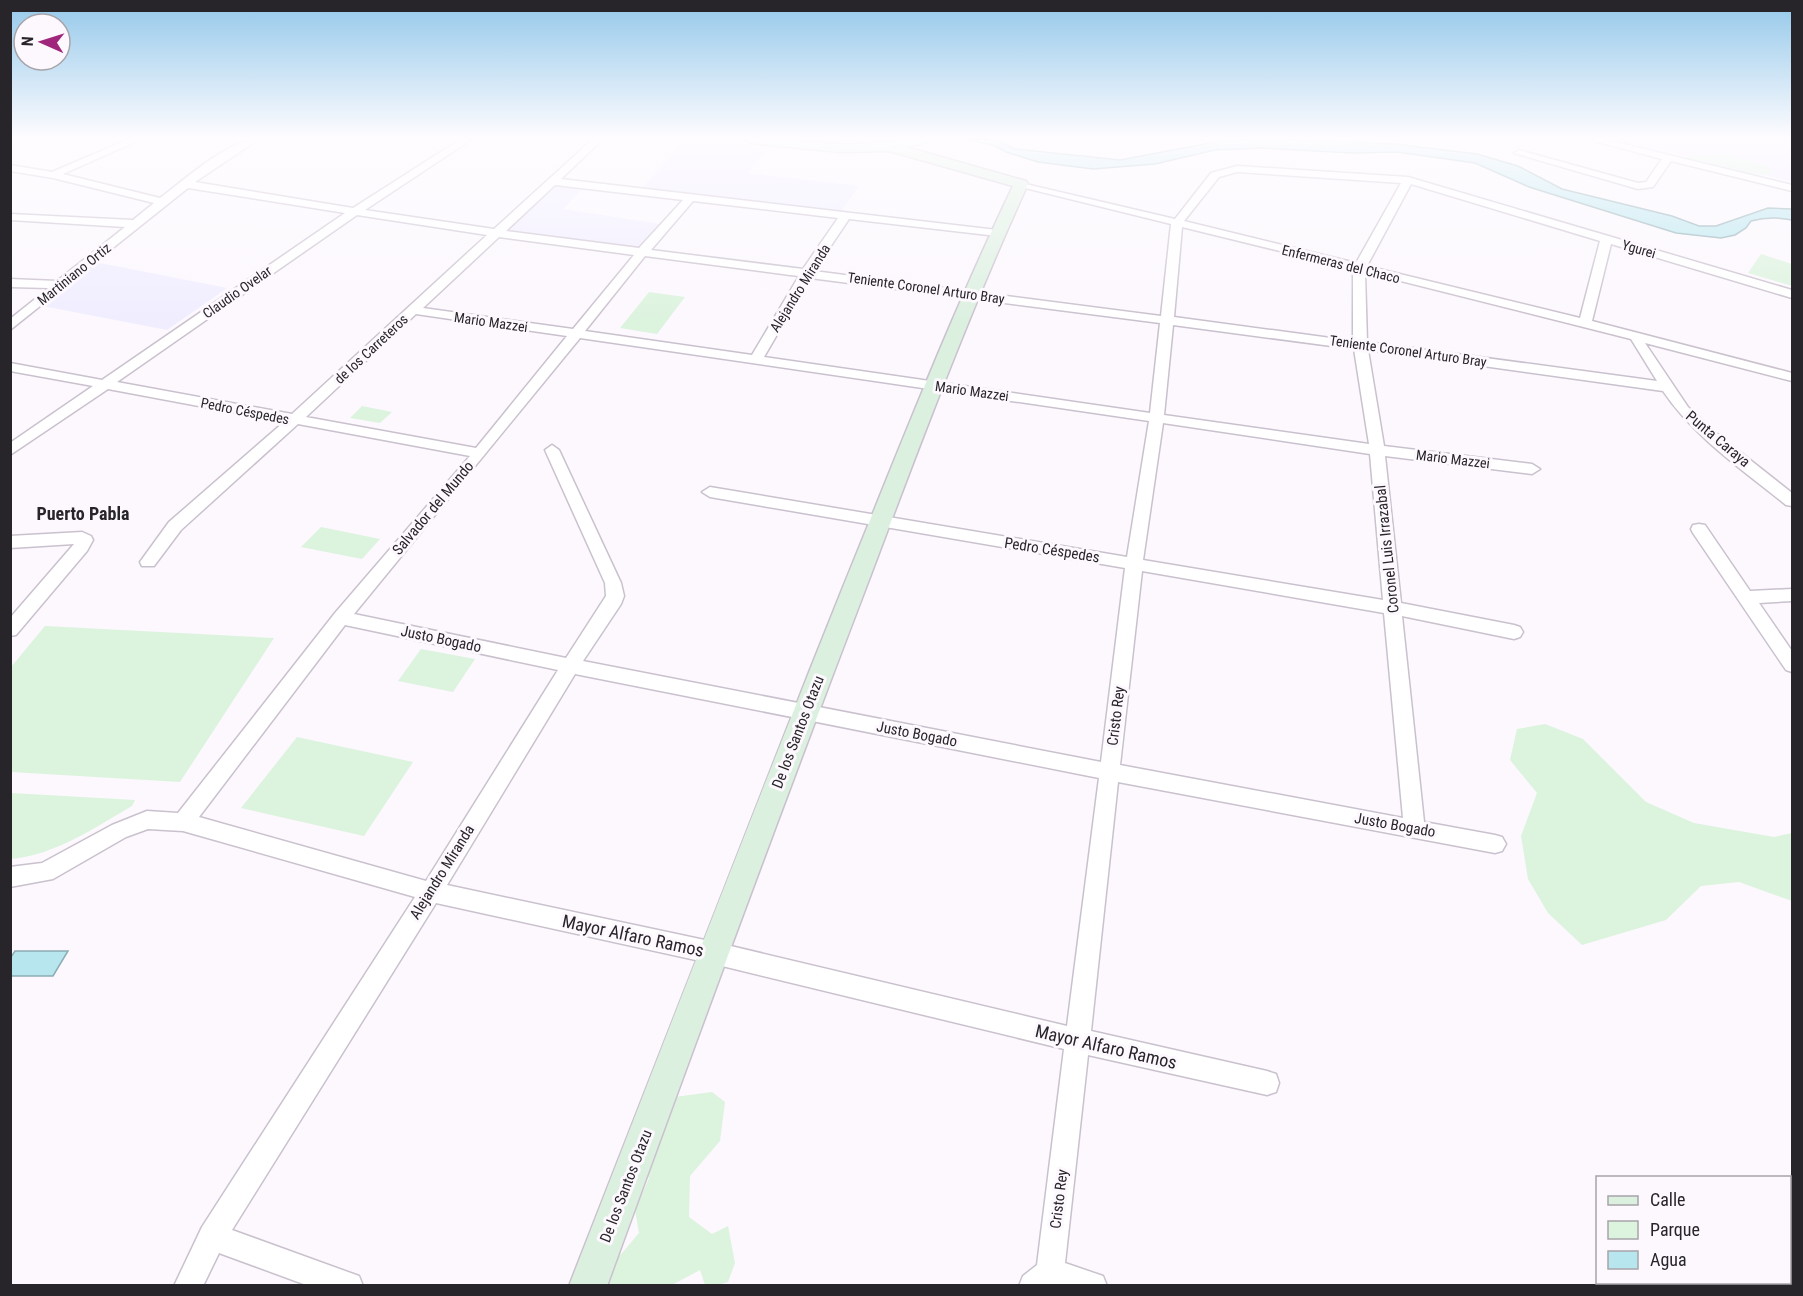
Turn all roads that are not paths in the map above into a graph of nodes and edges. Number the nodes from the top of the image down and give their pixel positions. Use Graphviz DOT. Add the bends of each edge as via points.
graph roads {
  1 [pos="152,199"];
  2 [pos="165,199"];
  3 [pos="283,199"];
  4 [pos="374,199"];
  5 [pos="532,199"];
  6 [pos="689,199"];
  7 [pos="704,199"];
  8 [pos="1013,199"];
  9 [pos="1082,199"];
  10 [pos="1196,199"];
  11 [pos="1397,199"];
  12 [pos="1473,199"];
  13 [pos="162,202"];
  14 [pos="356,211"];
  15 [pos="846,215"];
  16 [pos="10,217"];
  17 [pos="1177,223"];
  18 [pos="136,224"];
  19 [pos="495,233"];
  20 [pos="997,233"];
  21 [pos="1606,239"];
  22 [pos="644,251"];
  23 [pos="1359,269"];
  24 [pos="807,273"];
  25 [pos="10,283"];
  26 [pos="60,285"];
  27 [pos="972,294"];
  28 [pos="1792,294"];
  29 [pos="412,310"];
  30 [pos="1165,321"];
  31 [pos="1585,322"];
  32 [pos="10,326"];
  33 [pos="574,334"];
  34 [pos="1636,336"];
  35 [pos="1360,344"];
  36 [pos="755,361"];
  37 [pos="10,367"];
  38 [pos="1792,377"];
  39 [pos="104,384"];
  40 [pos="933,385"];
  41 [pos="1667,387"];
  42 [pos="1157,418"];
  43 [pos="294,420"];
  44 [pos="10,450"];
  45 [pos="552,450"];
  46 [pos="1377,450"];
  47 [pos="480,453"];
  48 [pos="1532,470"];
  49 [pos="1777,488"];
  50 [pos="710,492"];
  51 [pos="1792,501"];
  52 [pos="1792,515"];
  53 [pos="880,522"];
  54 [pos="1699,530"];
  55 [pos="10,542"];
  56 [pos="148,562"];
  57 [pos="1134,564"];
  58 [pos="1792,595"];
  59 [pos="1745,597"];
  60 [pos="1394,608"];
  61 [pos="341,618"];
  62 [pos="10,630"];
  63 [pos="1514,632"];
  64 [pos="1792,665"];
  65 [pos="570,666"];
  66 [pos="805,712"];
  67 [pos="1109,772"];
  68 [pos="183,822"];
  69 [pos="1414,829"];
  70 [pos="1495,844"];
  71 [pos="10,877"];
  72 [pos="430,892"];
  73 [pos="714,953"];
  74 [pos="1079,1041"];
  75 [pos="1267,1083"];
  76 [pos="212,1237"];
  77 [pos="1041,1279"];
  78 [pos="188,1286"];
  79 [pos="349,1286"];
  80 [pos="588,1286"];
  81 [pos="1093,1286"];
  1 -- 13 [label="street"];
  2 -- 13 [label="street, Martiniano Ortiz"];
  3 -- 14 [label="street, Teniente Coronel Arturo Bray"];
  4 -- 14 [label="street, Claudio Ovelar"];
  5 -- 19 [label="street, de los Carreteros"];
  6 -- 22 [label="street, Salvador del Mundo"];
  7 -- 15 [label="street"];
  8 -- 20 [label="street, De los Santos Otazu"];
  9 -- 17 [label="street, Enfermeras del Chaco"];
  10 -- 17 [label="street, Ygurei"];
  11 -- 23 [label="street"];
  12 -- 21 [label="street, Ygurei"];
  13 -- 18 [label="street, Martiniano Ortiz"];
  14 -- 19 [label="street, Teniente Coronel Arturo Bray"];
  14 -- 39 [label="street, Claudio Ovelar"];
  15 -- 20 [label="street"];
  15 -- 24 [label="street, Alejandro Miranda"];
  16 -- 18 [label="street"];
  17 -- 23 [label="street, Enfermeras del Chaco"];
  17 -- 30 [label="street, Cristo Rey"];
  18 -- 26 [label="street, Martiniano Ortiz"];
  19 -- 22 [label="street, Teniente Coronel Arturo Bray"];
  19 -- 29 [label="street, de los Carreteros"];
  20 -- 27 [label="street, De los Santos Otazu"];
  21 -- 28 [label="street, Ygurei"];
  21 -- 31 [label="street"];
  22 -- 24 [label="street, Teniente Coronel Arturo Bray"];
  22 -- 33 [label="street, Salvador del Mundo"];
  23 -- 31 [label="street, Enfermeras del Chaco"];
  23 -- 35 [label="street, Coronel Luis Irrazabal"];
  24 -- 27 [label="street, Teniente Coronel Arturo Bray"];
  24 -- 36 [label="street, Alejandro Miranda"];
  25 -- 26 [label="street"];
  26 -- 32 [label="street, Martiniano Ortiz"];
  27 -- 30 [label="street, Teniente Coronel Arturo Bray"];
  27 -- 40 [label="street, De los Santos Otazu"];
  29 -- 33 [label="street, Mario Mazzei"];
  29 -- 43 [label="street, de los Carreteros"];
  30 -- 35 [label="street, Teniente Coronel Arturo Bray"];
  30 -- 42 [label="street, Cristo Rey"];
  31 -- 34 [label="street, Enfermeras del Chaco"];
  33 -- 36 [label="street, Mario Mazzei"];
  33 -- 47 [label="street, Salvador del Mundo"];
  34 -- 38 [label="street, Enfermeras del Chaco"];
  34 -- 41 [label="street, Punta Caraya"];
  35 -- 41 [label="street, Teniente Coronel Arturo Bray"];
  35 -- 46 [label="street, Coronel Luis Irrazabal"];
  36 -- 40 [label="street, Mario Mazzei"];
  37 -- 39 [label="street, Pedro Céspedes"];
  39 -- 43 [label="street, Pedro Céspedes"];
  39 -- 44 [label="street, Claudio Ovelar"];
  40 -- 42 [label="street, Mario Mazzei"];
  40 -- 53 [label="street, De los Santos Otazu"];
  41 -- 49 [label="street, Punta Caraya" via="1683,410 1711,436"];
  42 -- 46 [label="street, Mario Mazzei"];
  42 -- 57 [label="street, Cristo Rey"];
  43 -- 47 [label="street, Pedro Céspedes"];
  43 -- 56 [label="street, de los Carreteros" via="175,526"];
  45 -- 65 [label="street, Alejandro Miranda" via="613,583 615,596"];
  46 -- 48 [label="street, Mario Mazzei"];
  46 -- 60 [label="street, Coronel Luis Irrazabal"];
  47 -- 61 [label="street, Salvador del Mundo"];
  49 -- 51 [label="street, Punta Caraya"];
  49 -- 52 [label="street"];
  50 -- 53 [label="street, Pedro Céspedes"];
  53 -- 57 [label="street, Pedro Céspedes"];
  53 -- 66 [label="street, De los Santos Otazu"];
  54 -- 59 [label="street"];
  55 -- 62 [label="street" via="85,540"];
  57 -- 60 [label="street, Pedro Céspedes"];
  57 -- 67 [label="street, Cristo Rey"];
  58 -- 59 [label="street"];
  59 -- 64 [label="street"];
  60 -- 63 [label="street, Pedro Céspedes"];
  60 -- 69 [label="street, Coronel Luis Irrazabal"];
  61 -- 65 [label="street, Justo Bogado"];
  61 -- 68 [label="street, Salvador del Mundo"];
  65 -- 66 [label="street, Justo Bogado"];
  65 -- 72 [label="street, Alejandro Miranda"];
  66 -- 67 [label="street, Justo Bogado"];
  66 -- 73 [label="street, De los Santos Otazu"];
  67 -- 69 [label="street, Justo Bogado"];
  67 -- 74 [label="street, Cristo Rey"];
  68 -- 71 [label="street, Mayor Alfaro Ramos" via="147,820 45,872"];
  68 -- 72 [label="street, Mayor Alfaro Ramos"];
  69 -- 70 [label="street, Justo Bogado"];
  72 -- 73 [label="street, Mayor Alfaro Ramos"];
  72 -- 76 [label="street, Alejandro Miranda"];
  73 -- 74 [label="street, Mayor Alfaro Ramos"];
  73 -- 80 [label="street, De los Santos Otazu"];
  74 -- 75 [label="street, Mayor Alfaro Ramos"];
  74 -- 77 [label="street, Cristo Rey"];
  76 -- 78 [label="street, Alejandro Miranda"];
  76 -- 79 [label="street"];
  77 -- 81 [label="street"];
}
